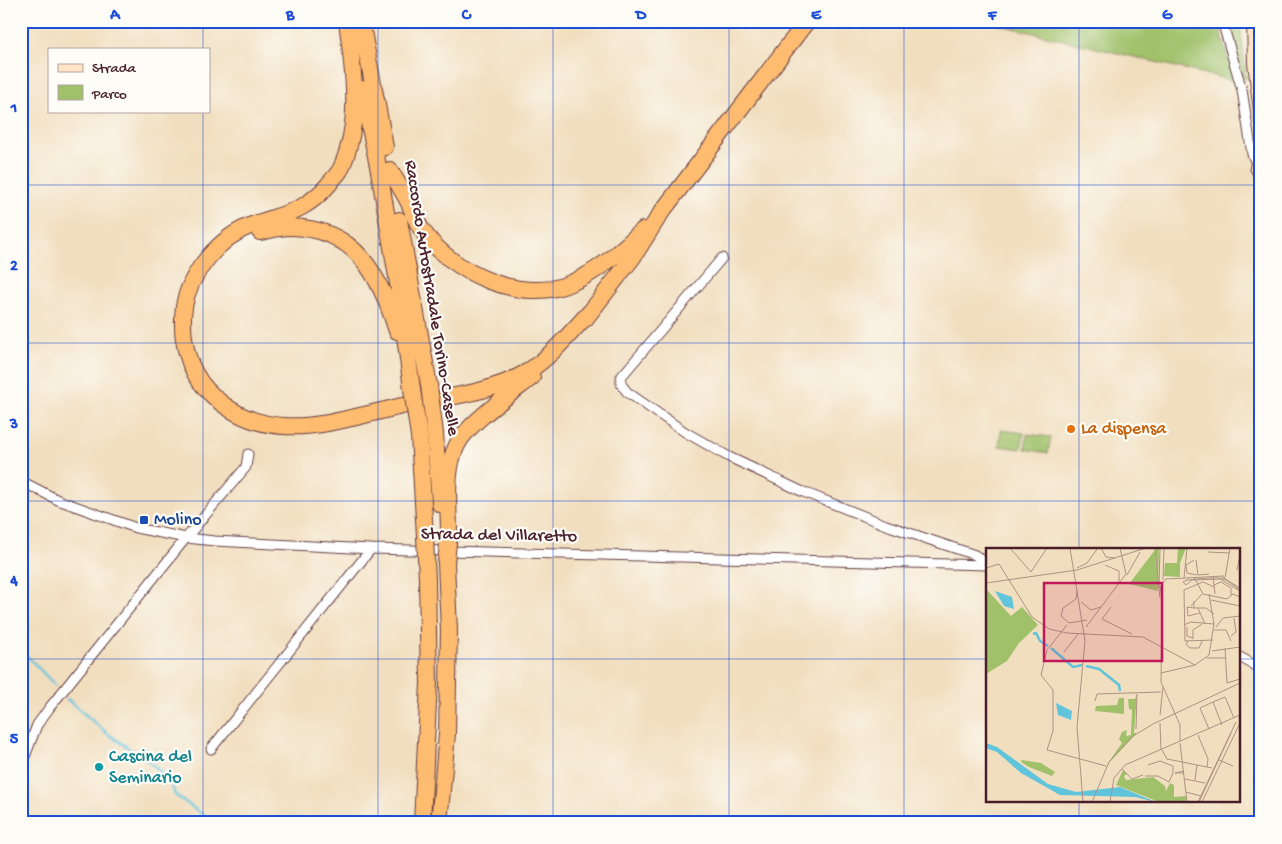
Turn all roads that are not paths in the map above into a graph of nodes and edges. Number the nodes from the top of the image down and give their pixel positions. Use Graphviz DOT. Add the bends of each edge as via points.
graph roads {
  1 [pos="347,21"];
  2 [pos="361,21"];
  3 [pos="801,21"];
  4 [pos="808,21"];
  5 [pos="1222,21"];
  6 [pos="1253,25"];
  7 [pos="784,50"];
  8 [pos="1261,62"];
  9 [pos="1261,119"];
  10 [pos="1259,157"];
  11 [pos="390,170"];
  12 [pos="1261,177"];
  13 [pos="661,212"];
  14 [pos="211,256"];
  15 [pos="722,258"];
  16 [pos="591,310"];
  17 [pos="411,383"];
  18 [pos="427,435"];
  19 [pos="248,454"];
  20 [pos="21,481"];
  21 [pos="446,534"];
  22 [pos="186,538"];
  23 [pos="371,549"];
  24 [pos="986,563"];
  25 [pos="986,564"];
  26 [pos="1240,657"];
  27 [pos="1261,669"];
  28 [pos="211,749"];
  29 [pos="21,768"];
  30 [pos="422,823"];
  31 [pos="439,823"];
  1 -- 14 [label="highway" via="355,111 342,168 318,197 292,213 250,226"];
  1 -- 17 [label="highway, Raccordo Autostradale Torino-Caselle" via="379,171"];
  2 -- 11 [label="highway, Raccordo Autostradale Torino-Caselle"];
  3 -- 7 [label="highway"];
  4 -- 7 [label="highway"];
  5 -- 10 [label="street" via="1240,84 1252,154"];
  6 -- 8 [label="main road"];
  6 -- 9 [label="main road"];
  7 -- 13 [label="highway"];
  10 -- 12 [label="main road" via="1257,172"];
  11 -- 13 [label="highway" via="422,230 448,259 480,278 515,288 542,290 571,284 600,268"];
  11 -- 18 [label="highway, Raccordo Autostradale Torino-Caselle, bridge" via="429,385"];
  13 -- 16 [label="highway" via="633,257"];
  14 -- 16 [label="highway" via="190,285 184,306 183,329 192,368 200,383 223,407 249,420 276,427 313,424 506,382 544,359"];
  14 -- 17 [label="highway" via="245,236 290,227 340,238 358,253 386,297"];
  15 -- 24 [label="street, Strada del Villaretto" via="621,377 621,384 685,432 729,457 801,491 886,526 975,555"];
  16 -- 21 [label="highway" via="556,359 488,412 457,445 450,480"];
  17 -- 18 [label="highway, Raccordo Autostradale Torino-Caselle, bridge"];
  18 -- 21 [label="highway, Raccordo Autostradale Torino-Caselle"];
  18 -- 30 [label="highway, Raccordo Autostradale Torino-Caselle, bridge" via="425,536 429,683"];
  19 -- 22 [label="street" via="246,467"];
  20 -- 22 [label="street, Strada del Villaretto" via="92,514 136,528"];
  21 -- 31 [label="highway, Raccordo Autostradale Torino-Caselle, bridge" via="450,630 447,734"];
  22 -- 23 [label="street, Strada del Villaretto"];
  22 -- 29 [label="street" via="37,725"];
  23 -- 25 [label="street, Strada del Villaretto"];
  23 -- 28 [label="street"];
  26 -- 27 [label="street"];
}
